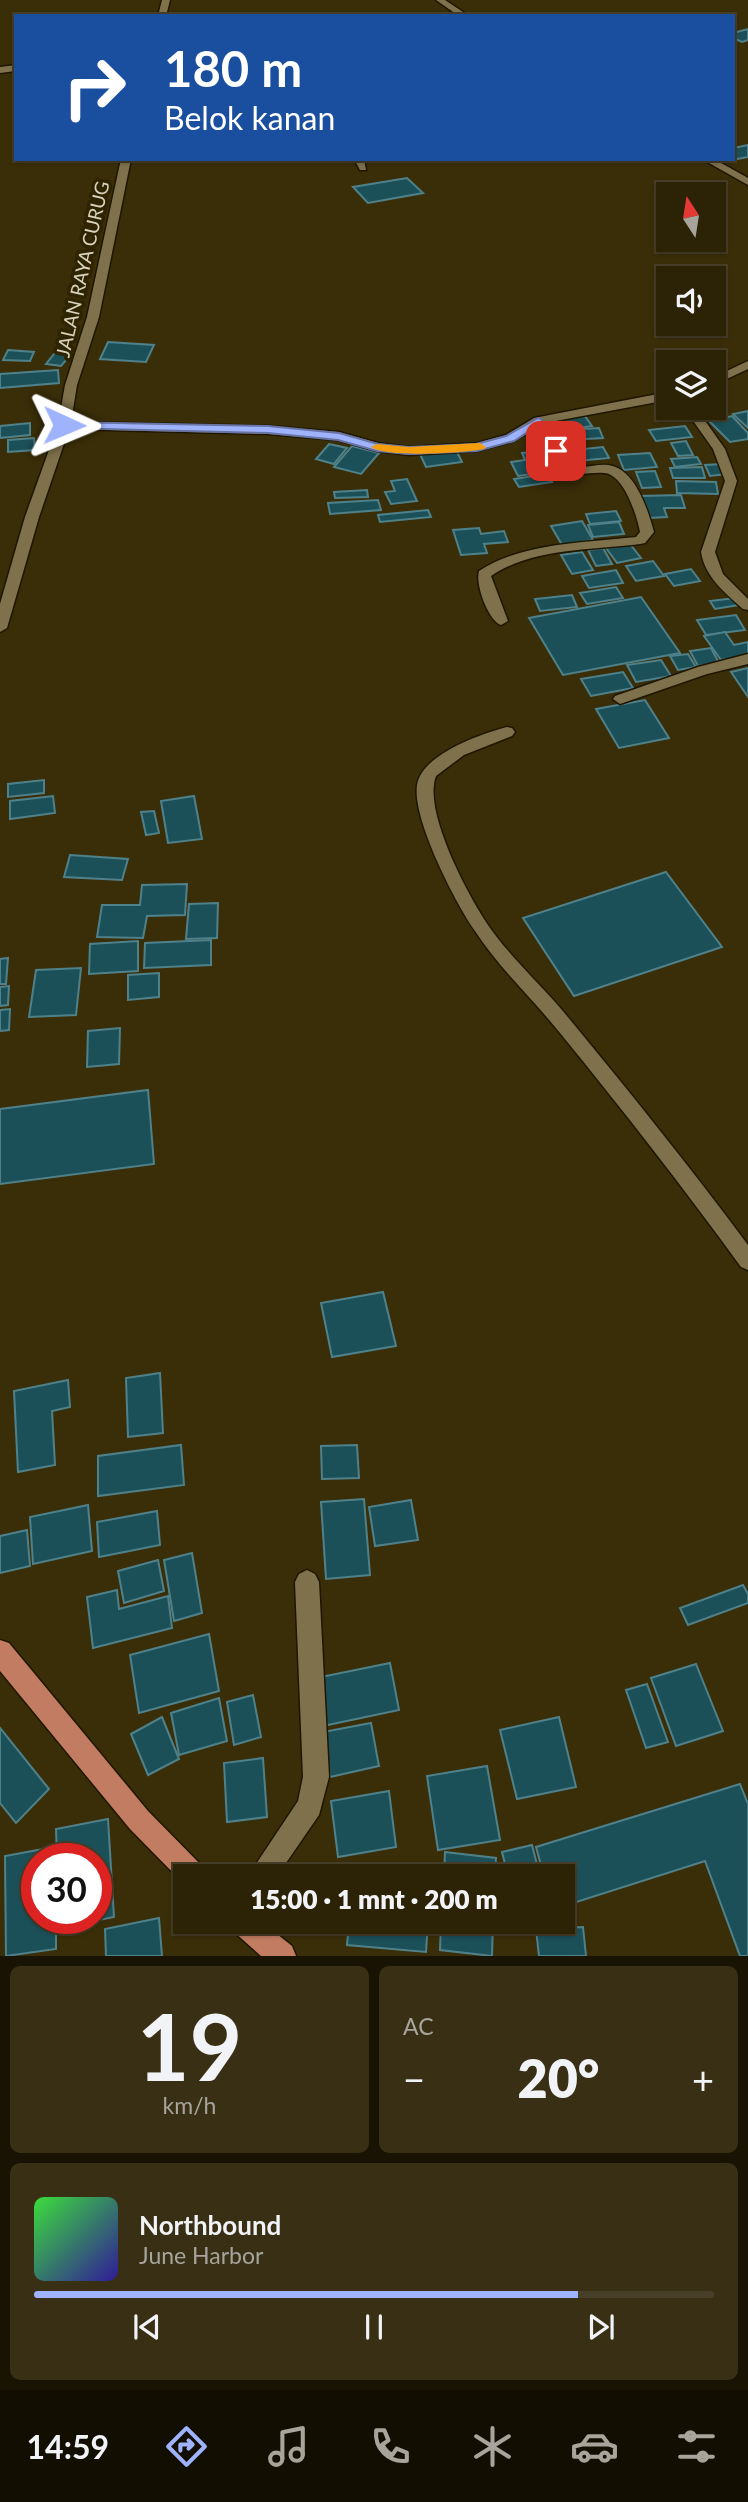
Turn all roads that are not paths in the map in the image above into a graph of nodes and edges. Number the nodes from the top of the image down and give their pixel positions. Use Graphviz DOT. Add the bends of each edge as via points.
graph roads {
  1 [pos="440,0"];
  2 [pos="463,14"];
  3 [pos="126,161"];
  4 [pos="711,161"];
  5 [pos="748,182"];
  6 [pos="748,364"];
  7 [pos="726,377"];
  8 [pos="656,398"];
  9 [pos="698,420"];
  10 [pos="538,421"];
  11 [pos="64,425"];
  12 [pos="748,606"];
  13 [pos="501,621"];
  14 [pos="0,628"];
  15 [pos="748,659"];
  16 [pos="621,699"];
  17 [pos="507,732"];
  18 [pos="748,1261"];
  19 [pos="307,1582"];
  20 [pos="0,1652"];
  21 [pos="182,1864"];
  22 [pos="269,1864"];
  23 [pos="256,1934"];
  24 [pos="282,1956"];
  1 -- 2 [label="street"];
  3 -- 11 [label="street, JALAN RAYA CURUG" via="93,317 71,385"];
  4 -- 5 [label="street"];
  6 -- 7 [label="street"];
  8 -- 10 [label="street"];
  9 -- 12 [label="street" via="719,449 731,481 708,562"];
  10 -- 11 [label="street" via="510,438 477,447 409,451 339,436 268,430"];
  10 -- 13 [label="street" via="570,470 612,470 623,475 647,531 640,540 493,566 484,581"];
  11 -- 14 [label="street, JALAN RAYA CURUG"];
  15 -- 16 [label="street"];
  17 -- 18 [label="street" via="441,761 424,785 430,818 453,876 481,927 684,1172"];
  19 -- 22 [label="street" via="316,1777 310,1806"];
  20 -- 21 [label="main road" via="139,1820"];
  23 -- 24 [label="main road"];
}
